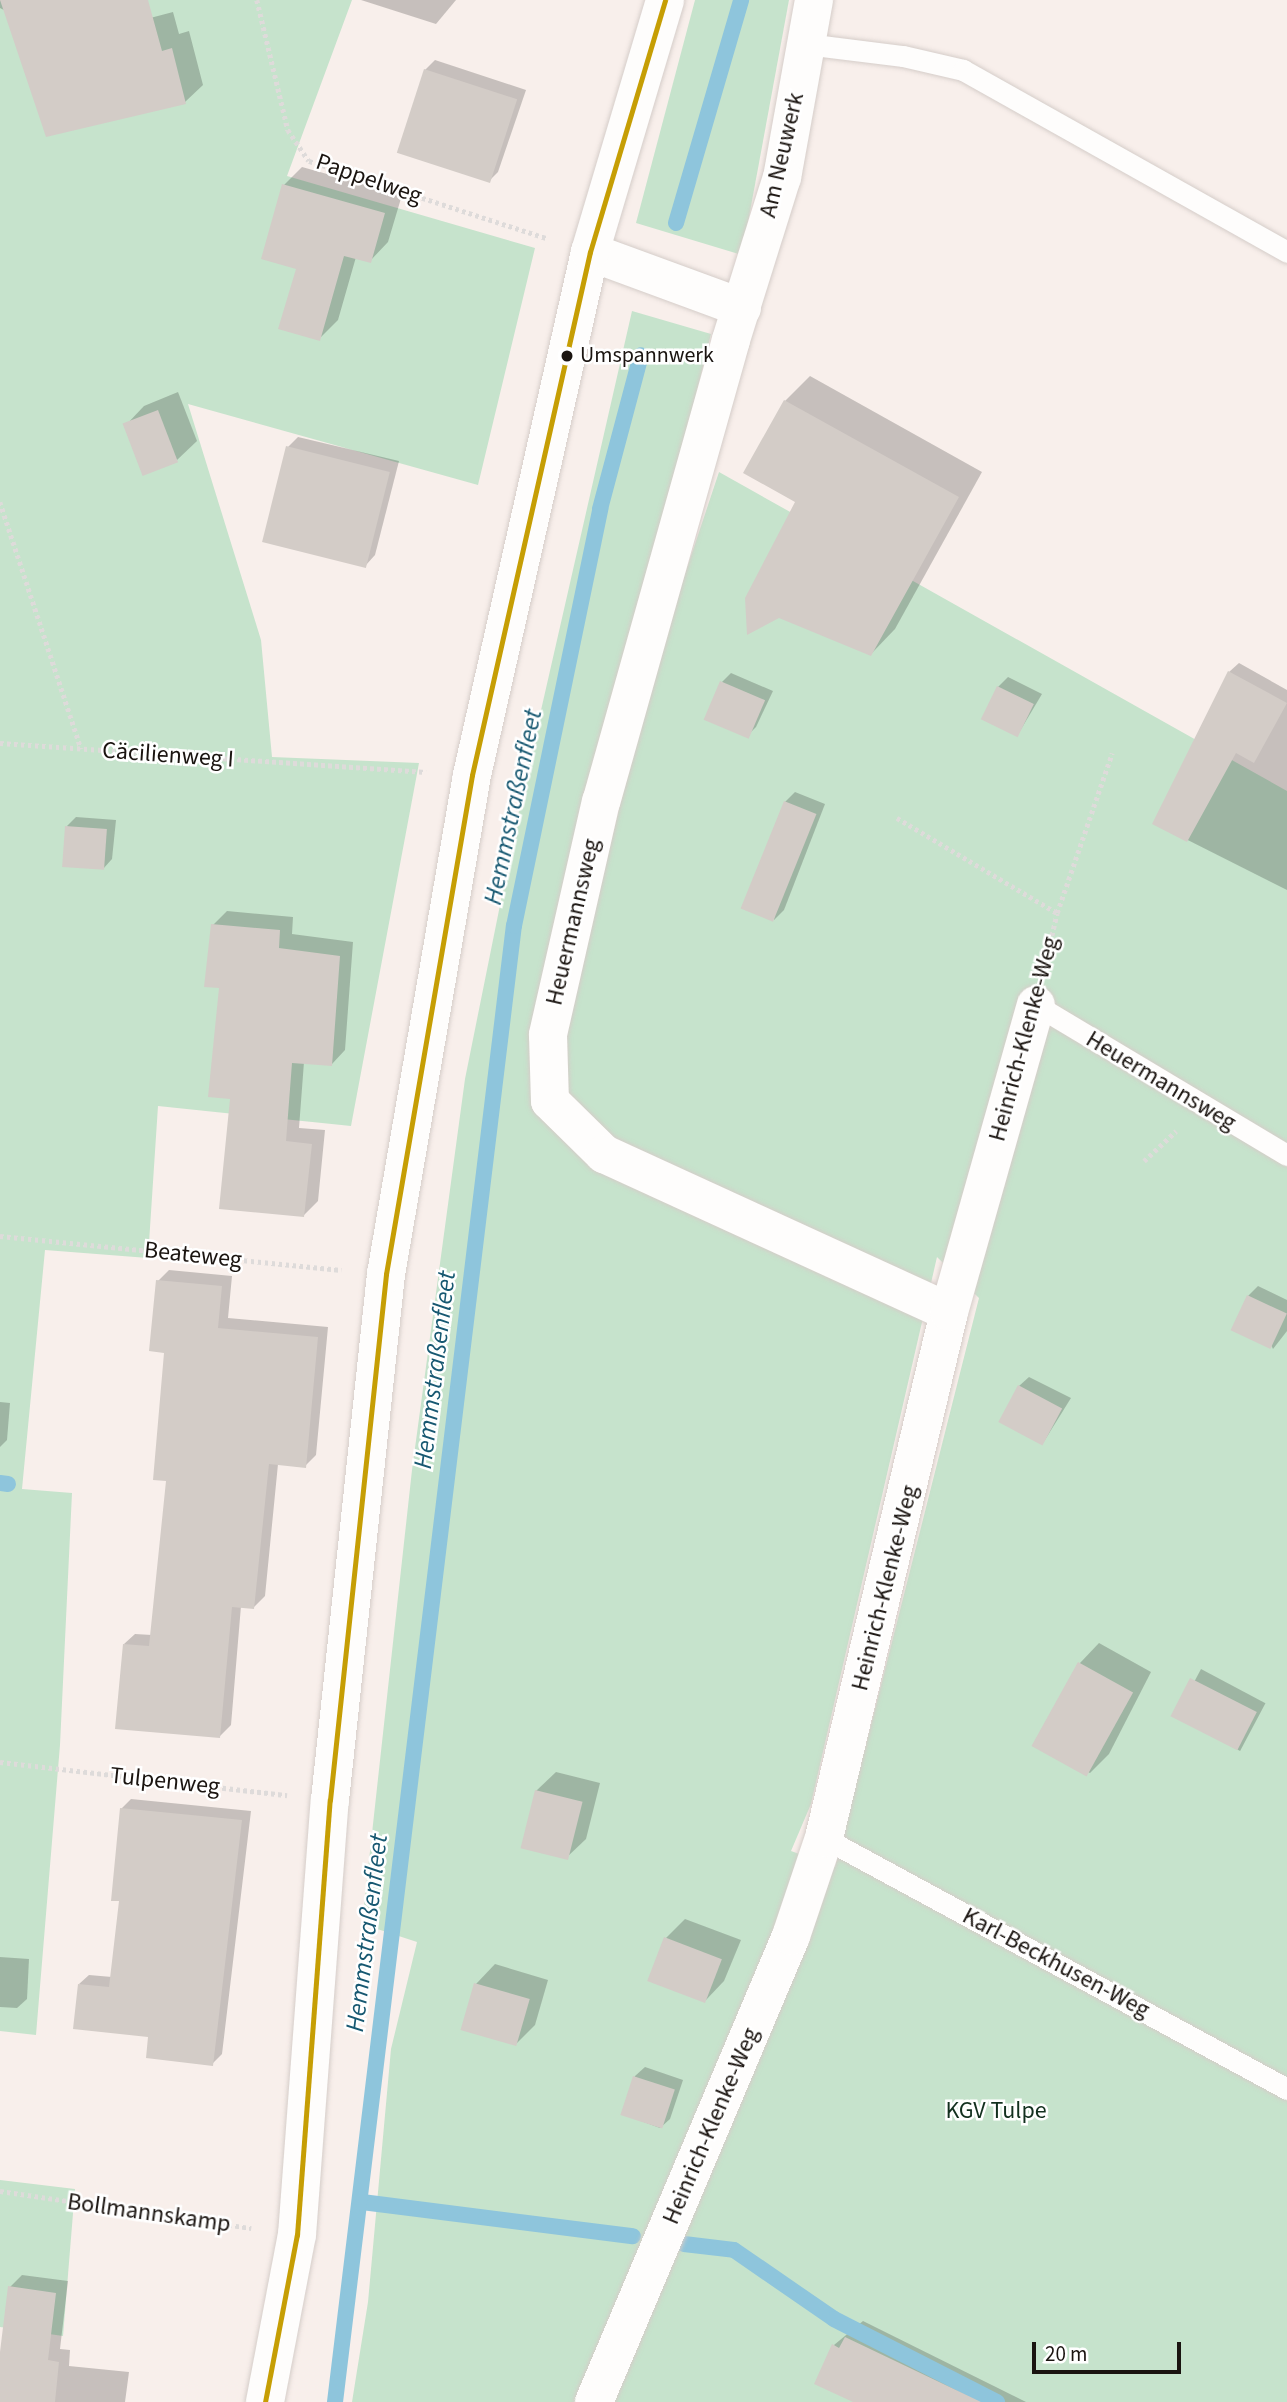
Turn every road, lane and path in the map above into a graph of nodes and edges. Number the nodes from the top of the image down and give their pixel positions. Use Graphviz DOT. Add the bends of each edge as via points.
graph roads {
  1 [pos="257,0"];
  2 [pos="665,0"];
  3 [pos="814,0"];
  4 [pos="806,44"];
  5 [pos="590,252"];
  6 [pos="1287,253"];
  7 [pos="742,308"];
  8 [pos="0,502"];
  9 [pos="0,743"];
  10 [pos="81,748"];
  11 [pos="1112,753"];
  12 [pos="472,775"];
  13 [pos="897,818"];
  14 [pos="1058,913"];
  15 [pos="1035,1005"];
  16 [pos="1287,1155"];
  17 [pos="0,1236"];
  18 [pos="386,1274"];
  19 [pos="949,1312"];
  20 [pos="0,1762"];
  21 [pos="330,1800"];
  22 [pos="824,1838"];
  23 [pos="1287,2089"];
  24 [pos="0,2191"];
  25 [pos="297,2235"];
  26 [pos="265,2402"];
  27 [pos="594,2402"];
  1 -- 5 [label="path, Pappelweg" via="288,130 309,161"];
  2 -- 5 [label="street"];
  3 -- 4 [label="street, Am Neuwerk"];
  4 -- 6 [label="lane" via="903,56 963,71"];
  4 -- 7 [label="street, Am Neuwerk" via="782,177"];
  5 -- 7 [label="street"];
  5 -- 12 [label="street"];
  7 -- 19 [label="street, Heuermannsweg" via="601,801 548,1035 550,1101 604,1154"];
  8 -- 10 [label="path, Cäcilienweg I"];
  9 -- 10 [label="path"];
  10 -- 12 [label="path, Cäcilienweg I"];
  11 -- 14 [label="path, Heinrich-Klenke-Weg"];
  12 -- 18 [label="street"];
  13 -- 14 [label="path"];
  14 -- 15 [label="path, Heinrich-Klenke-Weg"];
  15 -- 16 [label="lane, Heuermannsweg"];
  15 -- 19 [label="street, Heinrich-Klenke-Weg"];
  17 -- 18 [label="path, Beateweg"];
  18 -- 21 [label="street"];
  19 -- 22 [label="street, Heinrich-Klenke-Weg"];
  20 -- 21 [label="path, Tulpenweg"];
  21 -- 25 [label="street"];
  22 -- 23 [label="lane, Karl-Beckhusen-Weg"];
  22 -- 27 [label="street, Heinrich-Klenke-Weg" via="791,1936"];
  24 -- 25 [label="path, Bollmannskamp"];
  25 -- 26 [label="street"];
}
